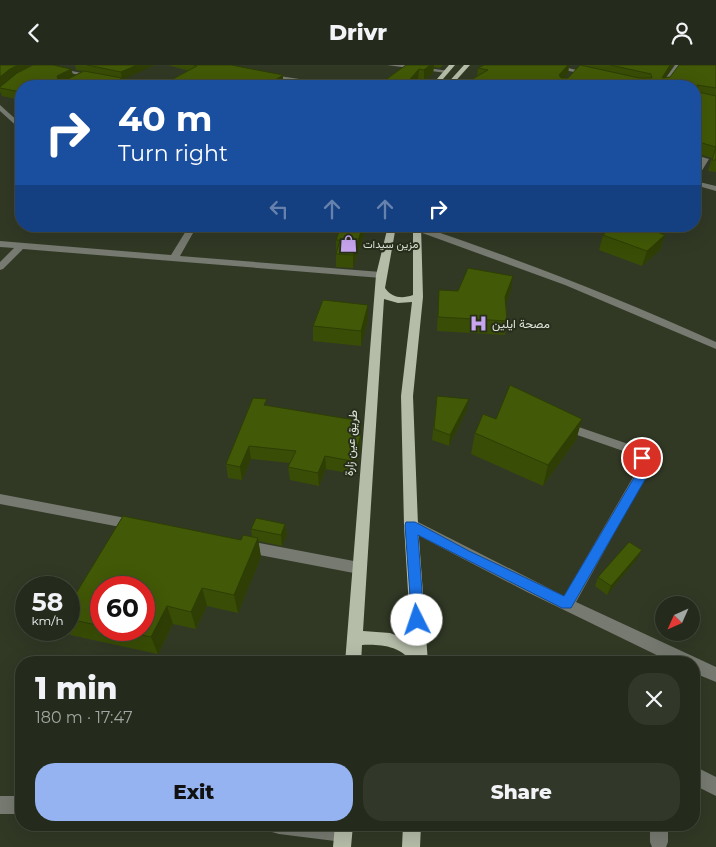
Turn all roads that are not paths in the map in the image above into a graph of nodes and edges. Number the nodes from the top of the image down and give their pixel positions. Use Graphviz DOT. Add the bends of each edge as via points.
graph roads {
  1 [pos="390,65"];
  2 [pos="452,65"];
  3 [pos="466,65"];
  4 [pos="546,65"];
  5 [pos="678,65"];
  6 [pos="36,67"];
  7 [pos="446,71"];
  8 [pos="256,74"];
  9 [pos="85,75"];
  10 [pos="601,77"];
  11 [pos="74,80"];
  12 [pos="108,80"];
  13 [pos="294,80"];
  14 [pos="439,80"];
  15 [pos="453,80"];
  16 [pos="667,80"];
  17 [pos="0,107"];
  18 [pos="15,122"];
  19 [pos="705,159"];
  20 [pos="701,165"];
  21 [pos="701,185"];
  22 [pos="716,189"];
  23 [pos="190,232"];
  24 [pos="391,232"];
  25 [pos="417,232"];
  26 [pos="432,232"];
  27 [pos="0,244"];
  28 [pos="21,245"];
  29 [pos="174,258"];
  30 [pos="0,267"];
  31 [pos="382,275"];
  32 [pos="380,289"];
  33 [pos="418,297"];
  34 [pos="716,346"];
  35 [pos="550,420"];
  36 [pos="0,499"];
  37 [pos="411,525"];
  38 [pos="146,527"];
  39 [pos="233,544"];
  40 [pos="360,569"];
  41 [pos="567,604"];
  42 [pos="354,640"];
  43 [pos="660,655"];
  44 [pos="353,656"];
  45 [pos="416,656"];
  46 [pos="420,656"];
  47 [pos="700,668"];
  48 [pos="716,675"];
  49 [pos="700,778"];
  50 [pos="716,787"];
  51 [pos="0,805"];
  52 [pos="15,805"];
  53 [pos="317,831"];
  54 [pos="412,831"];
  55 [pos="343,835"];
  56 [pos="411,847"];
  1 -- 7 [label="street"];
  2 -- 7 [label="main road"];
  3 -- 15 [label="main road"];
  4 -- 10 [label="street" via="574,74"];
  5 -- 16 [label="street"];
  6 -- 9 [label="street"];
  7 -- 14 [label="main road"];
  8 -- 13 [label="street"];
  9 -- 11 [label="street"];
  9 -- 12 [label="street"];
  17 -- 18 [label="street"];
  19 -- 20 [label="street"];
  21 -- 22 [label="street"];
  23 -- 29 [label="street"];
  24 -- 31 [label="main road, طريق عين زارة"];
  25 -- 33 [label="main road"];
  26 -- 34 [label="street" via="586,288"];
  27 -- 28 [label="street"];
  28 -- 29 [label="street"];
  28 -- 30 [label="street"];
  29 -- 31 [label="street"];
  31 -- 32 [label="main road, طريق عين زارة"];
  32 -- 33 [label="main road" via="392,299"];
  32 -- 40 [label="main road, طريق عين زارة"];
  33 -- 37 [label="main road" via="407,396"];
  35 -- 41 [label="street" via="633,450 642,458 645,467"];
  36 -- 38 [label="street"];
  37 -- 41 [label="street"];
  37 -- 46 [label="main road"];
  39 -- 40 [label="street"];
  40 -- 42 [label="main road, طريق عين زارة"];
  41 -- 43 [label="street"];
  42 -- 44 [label="main road, طريق عين زارة"];
  42 -- 45 [label="main road" via="390,638 406,646"];
  47 -- 48 [label="street"];
  49 -- 50 [label="street"];
  51 -- 52 [label="street"];
  53 -- 55 [label="street"];
  54 -- 56 [label="main road"];
}
